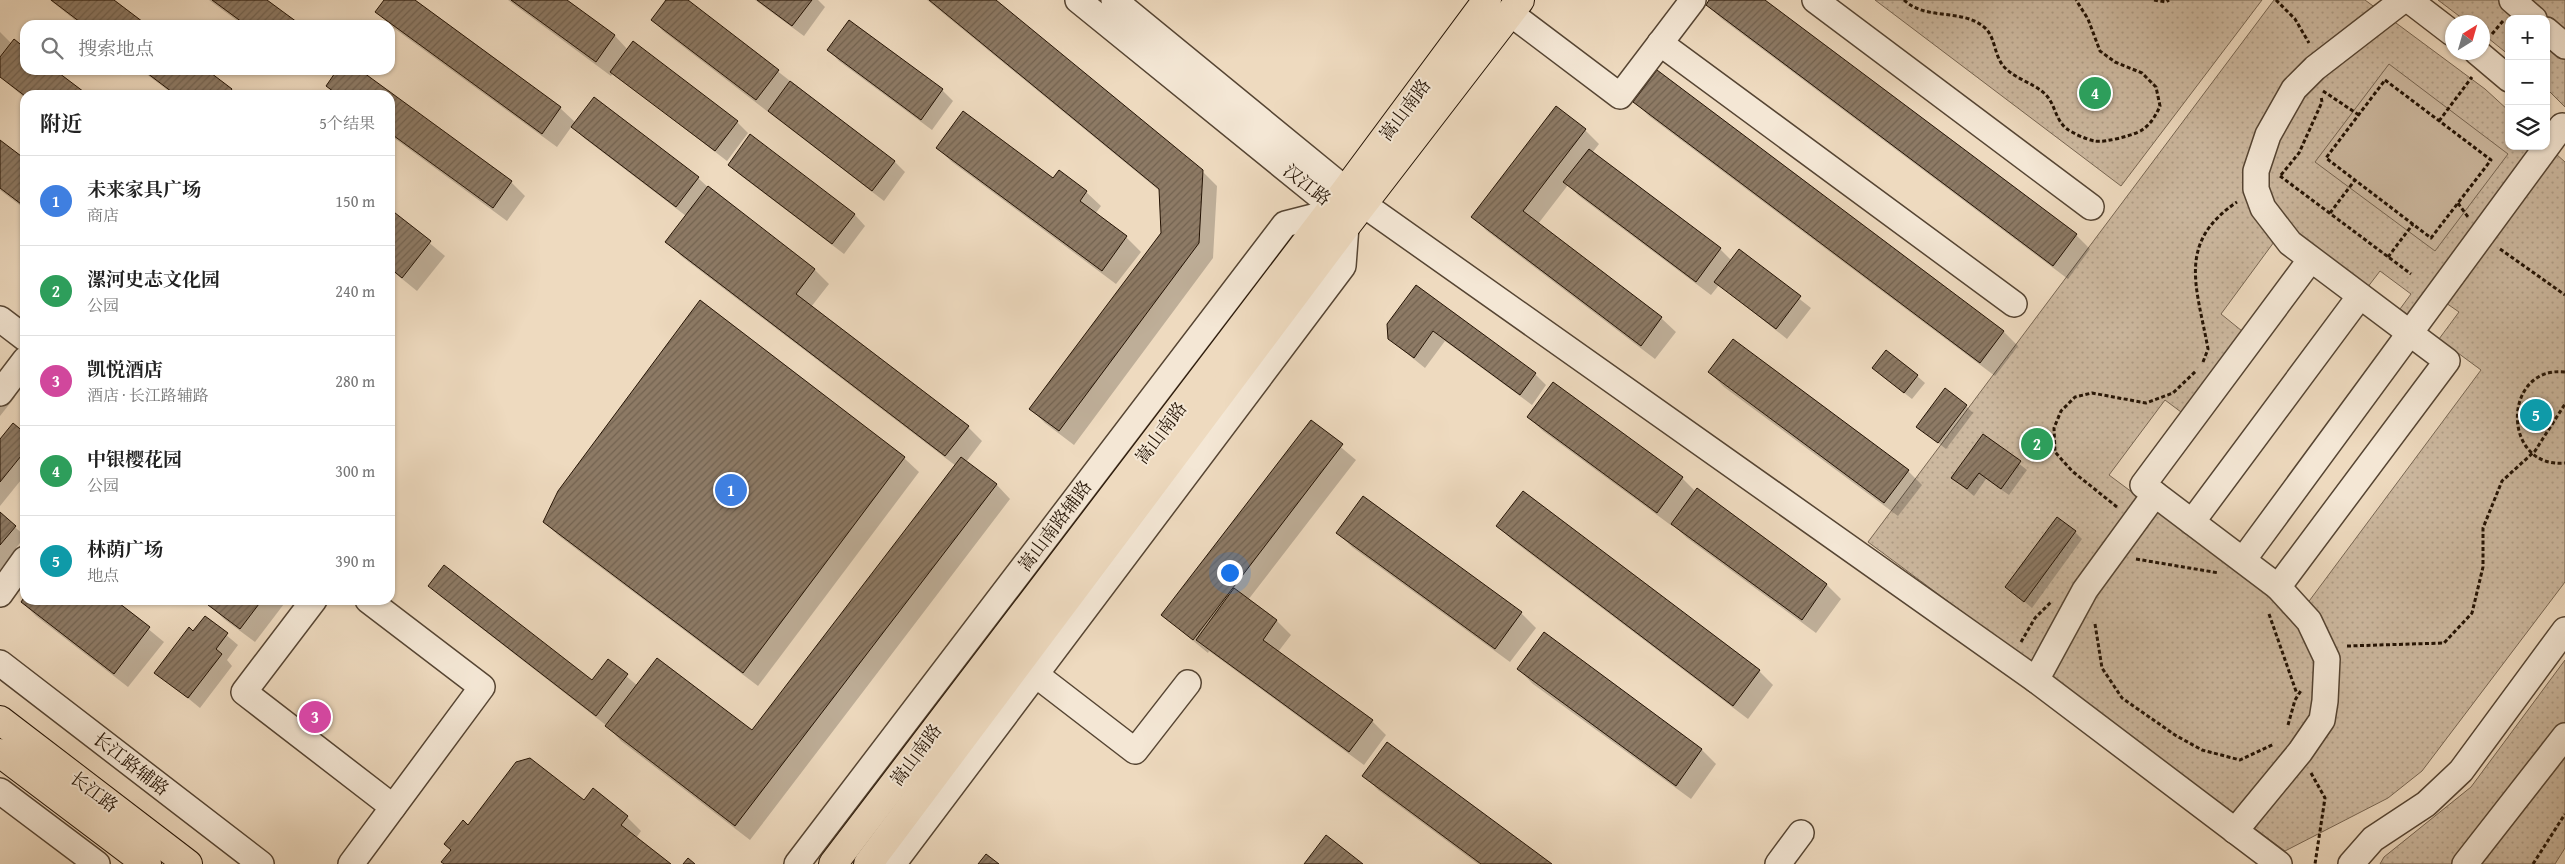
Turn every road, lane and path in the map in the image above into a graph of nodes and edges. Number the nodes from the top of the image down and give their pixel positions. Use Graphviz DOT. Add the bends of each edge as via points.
graph roads {
  1 [pos="1078,0"];
  2 [pos="1114,0"];
  3 [pos="1487,0"];
  4 [pos="1693,0"];
  5 [pos="1816,0"];
  6 [pos="1904,0"];
  7 [pos="2076,0"];
  8 [pos="2154,0"];
  9 [pos="2169,0"];
  10 [pos="2403,0"];
  11 [pos="2409,0"];
  12 [pos="1517,4"];
  13 [pos="2521,8"];
  14 [pos="2445,28"];
  15 [pos="2550,33"];
  16 [pos="1660,43"];
  17 [pos="2490,43"];
  18 [pos="2565,46"];
  19 [pos="2490,57"];
  20 [pos="2478,60"];
  21 [pos="2505,74"];
  22 [pos="2319,88"];
  23 [pos="2359,116"];
  24 [pos="2439,121"];
  25 [pos="2558,123"];
  26 [pos="2280,176"];
  27 [pos="2355,180"];
  28 [pos="2458,203"];
  29 [pos="2091,206"];
  30 [pos="1343,208"];
  31 [pos="2330,213"];
  32 [pos="2413,224"];
  33 [pos="2480,235"];
  34 [pos="2388,257"];
  35 [pos="2311,259"];
  36 [pos="2411,274"];
  37 [pos="2565,295"];
  38 [pos="2360,296"];
  39 [pos="2014,304"];
  40 [pos="0,319"];
  41 [pos="2410,333"];
  42 [pos="20,334"];
  43 [pos="20,367"];
  44 [pos="2565,372"];
  45 [pos="0,393"];
  46 [pos="2565,463"];
  47 [pos="2155,494"];
  48 [pos="2192,522"];
  49 [pos="2130,558"];
  50 [pos="20,566"];
  51 [pos="2235,567"];
  52 [pos="0,594"];
  53 [pos="2272,597"];
  54 [pos="310,605"];
  55 [pos="375,605"];
  56 [pos="2565,630"];
  57 [pos="1018,661"];
  58 [pos="0,663"];
  59 [pos="2036,680"];
  60 [pos="1188,682"];
  61 [pos="2297,694"];
  62 [pos="0,720"];
  63 [pos="2565,736"];
  64 [pos="2300,752"];
  65 [pos="0,753"];
  66 [pos="0,791"];
  67 [pos="393,807"];
  68 [pos="2565,814"];
  69 [pos="2235,831"];
  70 [pos="1801,833"];
  71 [pos="853,837"];
  72 [pos="881,862"];
  73 [pos="2346,863"];
  74 [pos="97,864"];
  75 [pos="147,864"];
  76 [pos="188,864"];
  77 [pos="261,864"];
  78 [pos="351,864"];
  79 [pos="798,864"];
  80 [pos="833,864"];
  81 [pos="1778,864"];
  82 [pos="2279,864"];
  83 [pos="2315,864"];
  84 [pos="2465,864"];
  85 [pos="2533,864"];
  1 -- 30 [label="street, 汉江路"];
  2 -- 30 [label="street, 汉江路"];
  3 -- 30 [label="main road, 嵩山南路"];
  4 -- 16 [label="street"];
  5 -- 29 [label="street"];
  6 -- 7 [label="path" via="1911,7 1944,16 1968,17 1986,28 2000,62 2046,94 2067,129 2095,142 2141,130 2154,118 2160,106 2156,87 2142,73 2115,62 2100,51 2088,19"];
  8 -- 9 [label="path"];
  10 -- 35 [label="street" via="2315,68 2294,89 2268,135 2256,171 2256,189 2263,208 2290,243"];
  11 -- 14 [label="street"];
  12 -- 16 [label="street" via="1620,96"];
  12 -- 30 [label="main road, 嵩山南路"];
  13 -- 17 [label="path"];
  15 -- 18 [label="street"];
  16 -- 39 [label="street"];
  19 -- 21 [label="street"];
  20 -- 24 [label="path"];
  22 -- 23 [label="path"];
  23 -- 24 [label="path" via="2385,80"];
  23 -- 27 [label="path" via="2326,158"];
  24 -- 28 [label="path" via="2491,160"];
  25 -- 33 [label="street"];
  26 -- 31 [label="path"];
  27 -- 31 [label="path"];
  27 -- 32 [label="path"];
  28 -- 32 [label="path" via="2432,238"];
  28 -- 33 [label="path"];
  30 -- 57 [label="main road, 嵩山南路"];
  30 -- 57 [label="street" via="1343,266"];
  30 -- 59 [label="street"];
  30 -- 79 [label="street, 嵩山南路辅路" via="1285,224"];
  31 -- 34 [label="path"];
  32 -- 34 [label="path"];
  33 -- 37 [label="path"];
  33 -- 41 [label="street"];
  34 -- 36 [label="path"];
  35 -- 38 [label="street"];
  35 -- 47 [label="street" via="2143,485"];
  38 -- 41 [label="street"];
  38 -- 48 [label="street"];
  40 -- 42 [label="street"];
  41 -- 51 [label="street"];
  41 -- 53 [label="street" via="2447,361"];
  43 -- 45 [label="street"];
  44 -- 46 [label="path" via="2544,375 2530,383 2516,411 2522,441 2533,453 2545,460"];
  47 -- 48 [label="street"];
  47 -- 59 [label="street" via="2085,590"];
  48 -- 51 [label="street"];
  49 -- 51 [label="path"];
  50 -- 52 [label="street"];
  51 -- 53 [label="street"];
  53 -- 61 [label="path"];
  53 -- 64 [label="street" via="2309,621 2327,659 2322,720"];
  54 -- 67 [label="street" via="244,692"];
  55 -- 67 [label="street" via="482,687"];
  56 -- 73 [label="street" via="2461,771 2426,804 2373,839"];
  57 -- 60 [label="street" via="1135,751"];
  57 -- 71 [label="main road, 嵩山南路"];
  57 -- 72 [label="main road, 嵩山南路"];
  58 -- 77 [label="street, 长江路辅路"];
  59 -- 69 [label="street"];
  62 -- 76 [label="main road, 长江路"];
  63 -- 84 [label="street"];
  64 -- 69 [label="street"];
  64 -- 83 [label="path" via="2325,798"];
  65 -- 75 [label="main road, 长江路"];
  66 -- 74 [label="street"];
  67 -- 78 [label="street"];
  68 -- 85 [label="path"];
  69 -- 82 [label="street"];
  70 -- 81 [label="street"];
  71 -- 72 [label="street"];
  71 -- 80 [label="main road, 嵩山南路"];
}
